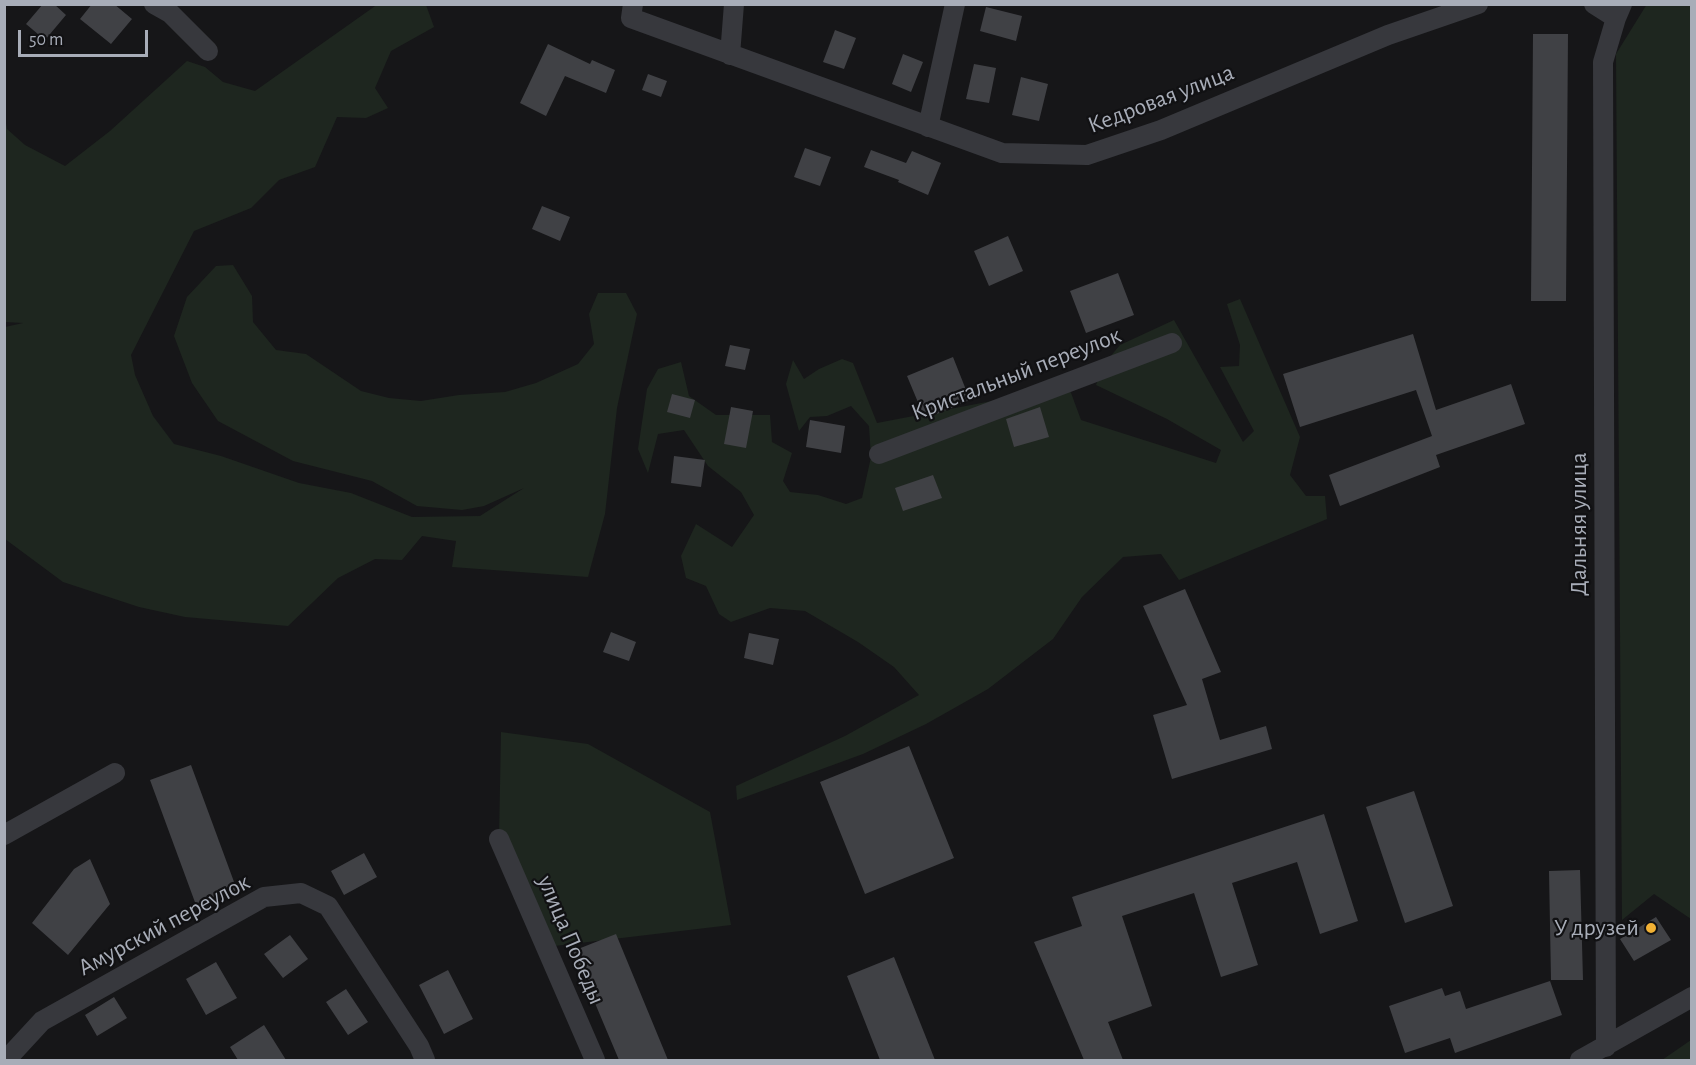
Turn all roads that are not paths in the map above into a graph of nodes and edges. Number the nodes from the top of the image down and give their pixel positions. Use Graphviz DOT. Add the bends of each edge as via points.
graph roads {
  1 [pos="154,4"];
  2 [pos="633,4"];
  3 [pos="734,4"];
  4 [pos="955,4"];
  5 [pos="1478,4"];
  6 [pos="1594,4"];
  7 [pos="1619,11"];
  8 [pos="208,51"];
  9 [pos="730,55"];
  10 [pos="928,127"];
  11 [pos="1172,343"];
  12 [pos="879,454"];
  13 [pos="115,773"];
  14 [pos="4,835"];
  15 [pos="499,840"];
  16 [pos="1692,997"];
  17 [pos="1606,1047"];
  18 [pos="6,1060"];
  19 [pos="425,1060"];
  20 [pos="595,1060"];
  21 [pos="1580,1060"];
  1 -- 8 [label="street" via="170,13"];
  2 -- 9 [label="street, Кедровая улица" via="631,18"];
  3 -- 9 [label="street"];
  4 -- 10 [label="street"];
  5 -- 10 [label="street, Кедровая улица" via="1388,35 1161,130 1087,154 1002,153"];
  6 -- 7 [label="street"];
  7 -- 17 [label="street, Дальняя улица" via="1603,62"];
  9 -- 10 [label="street, Кедровая улица"];
  11 -- 12 [label="street, Кристальный переулок"];
  13 -- 14 [label="street"];
  15 -- 20 [label="street, улица Победы"];
  16 -- 17 [label="street"];
  17 -- 21 [label="street"];
  18 -- 19 [label="street, Амурский переулок" via="42,1021 264,897 301,893 328,906"];
}
